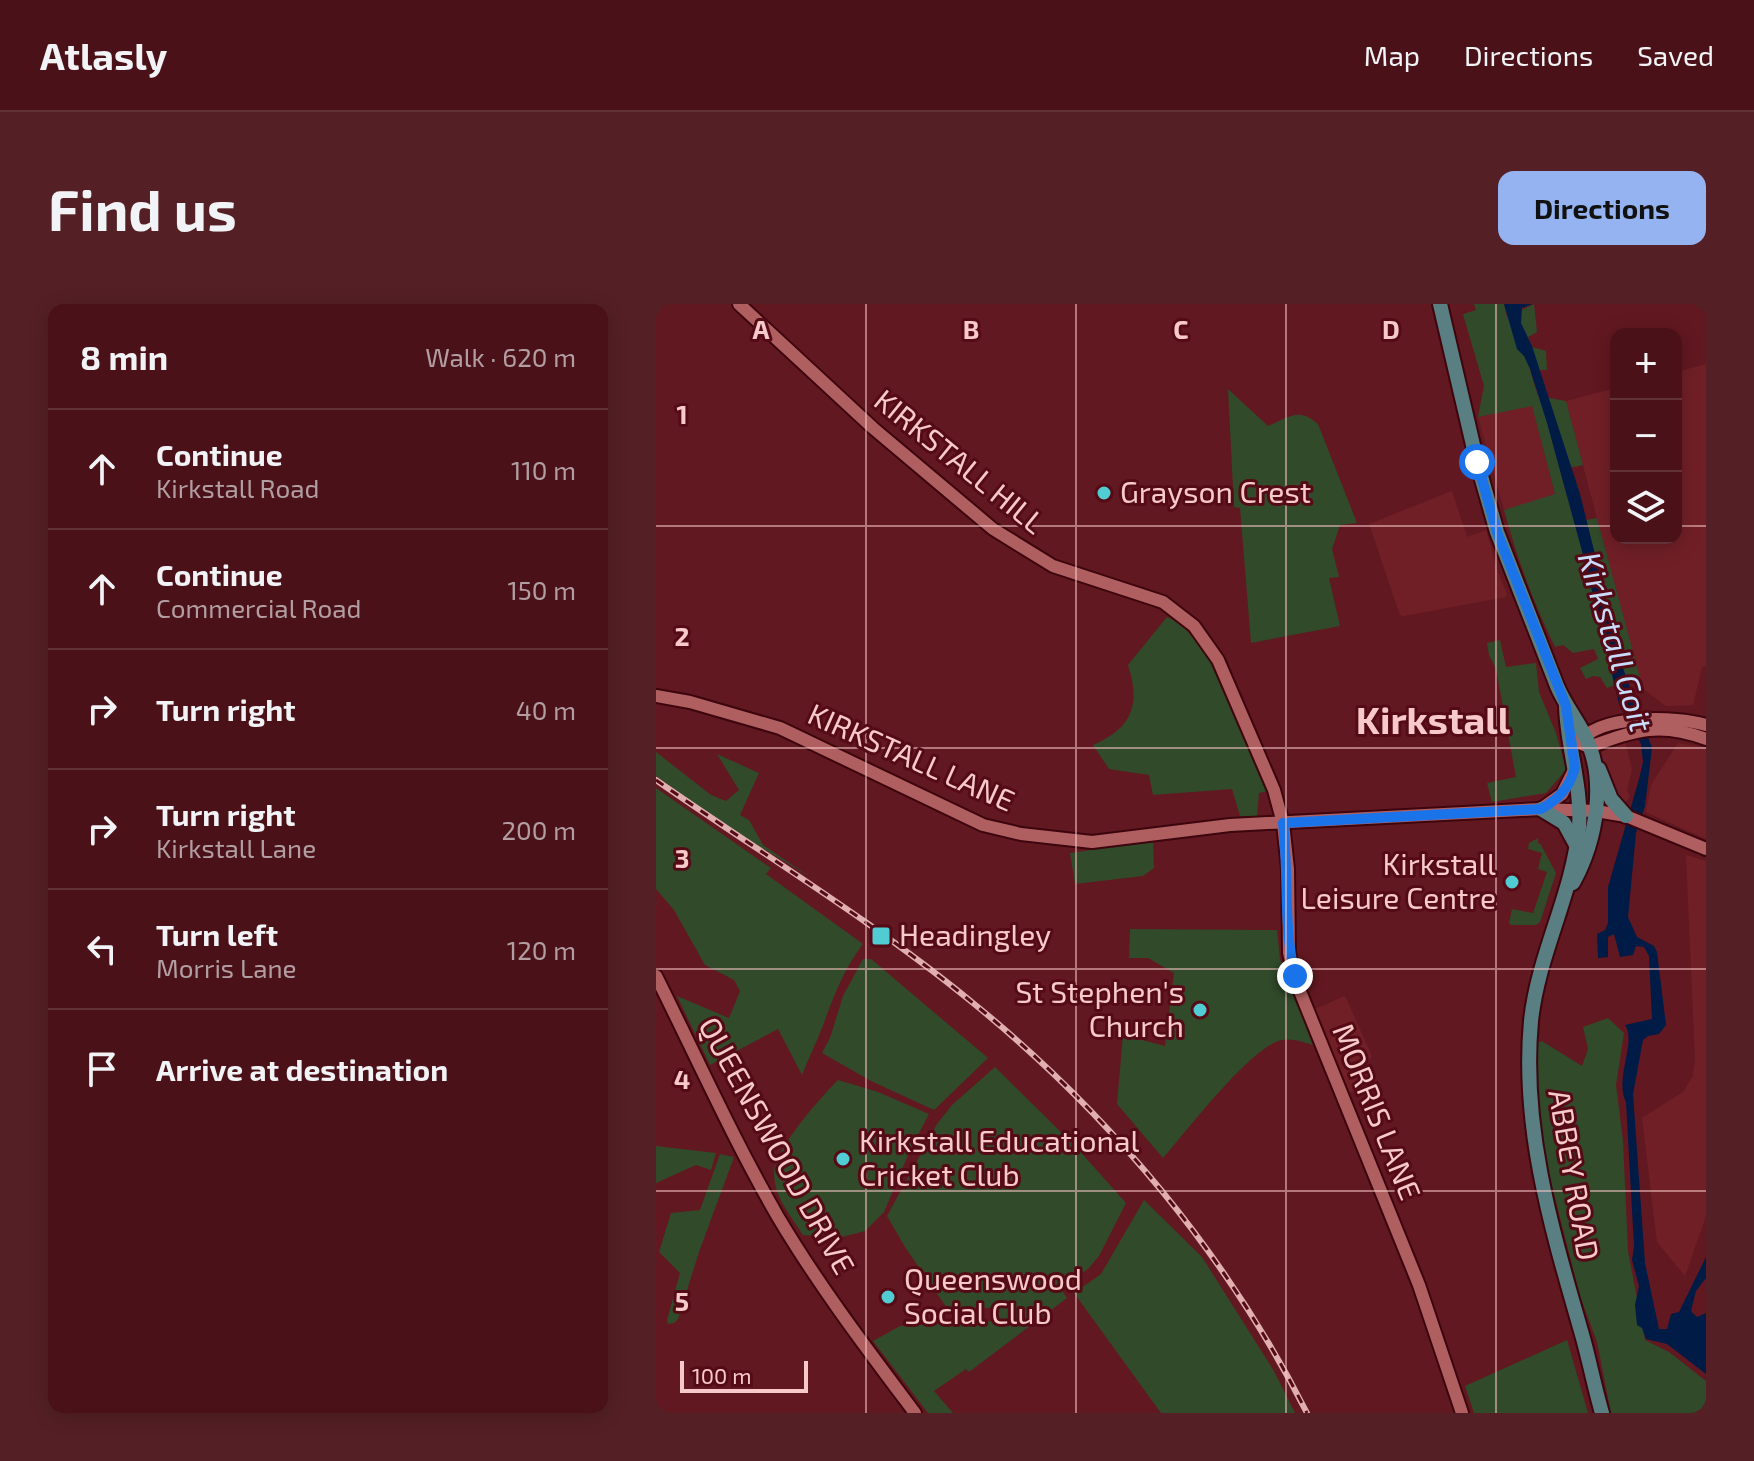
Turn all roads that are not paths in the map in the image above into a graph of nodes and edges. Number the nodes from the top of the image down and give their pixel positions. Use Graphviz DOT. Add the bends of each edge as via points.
graph roads {
  1 [pos="739,304"];
  2 [pos="1440,304"];
  3 [pos="656,696"];
  4 [pos="1567,714"];
  5 [pos="1648,724"];
  6 [pos="1706,725"];
  7 [pos="1600,727"];
  8 [pos="1628,727"];
  9 [pos="1706,739"];
  10 [pos="1588,746"];
  11 [pos="1574,764"];
  12 [pos="1596,808"];
  13 [pos="1541,809"];
  14 [pos="1579,810"];
  15 [pos="1626,816"];
  16 [pos="1283,823"];
  17 [pos="1591,841"];
  18 [pos="1576,845"];
  19 [pos="1706,849"];
  20 [pos="1564,897"];
  21 [pos="656,976"];
  22 [pos="915,1413"];
  23 [pos="1462,1413"];
  24 [pos="1602,1413"];
  1 -- 16 [label="street, KIRKSTALL HILL" via="993,529 1053,566 1163,602 1194,626 1218,660"];
  2 -- 4 [label="main road" via="1497,532"];
  3 -- 16 [label="street, KIRKSTALL LANE" via="780,728 957,815 1013,833 1092,842"];
  4 -- 7 [label="street"];
  4 -- 10 [label="main road"];
  4 -- 11 [label="main road, ABBEY ROAD"];
  5 -- 6 [label="street" via="1685,720"];
  5 -- 8 [label="street"];
  5 -- 9 [label="street"];
  7 -- 8 [label="street"];
  7 -- 10 [label="street"];
  8 -- 10 [label="street"];
  10 -- 11 [label="street"];
  10 -- 12 [label="main road, ABBEY ROAD"];
  10 -- 15 [label="main road" via="1611,799"];
  11 -- 13 [label="street" via="1562,794"];
  11 -- 14 [label="main road, ABBEY ROAD"];
  12 -- 14 [label="street, KIRKSTALL LANE"];
  12 -- 15 [label="street, KIRKSTALL LANE"];
  12 -- 17 [label="main road, ABBEY ROAD"];
  13 -- 14 [label="street, KIRKSTALL LANE"];
  13 -- 16 [label="street, KIRKSTALL LANE"];
  13 -- 18 [label="main road" via="1564,823"];
  14 -- 18 [label="main road, ABBEY ROAD"];
  15 -- 17 [label="street" via="1607,821"];
  15 -- 19 [label="street, KIRKSTALL LANE"];
  16 -- 23 [label="street, MORRIS LANE" via="1295,979 1419,1285"];
  17 -- 20 [label="main road, ABBEY ROAD"];
  18 -- 20 [label="main road, ABBEY ROAD"];
  20 -- 24 [label="main road, ABBEY ROAD" via="1531,1021 1530,1113 1551,1226"];
  21 -- 22 [label="street, QUEENSWOOD DRIVE" via="778,1216 844,1320"];
}
